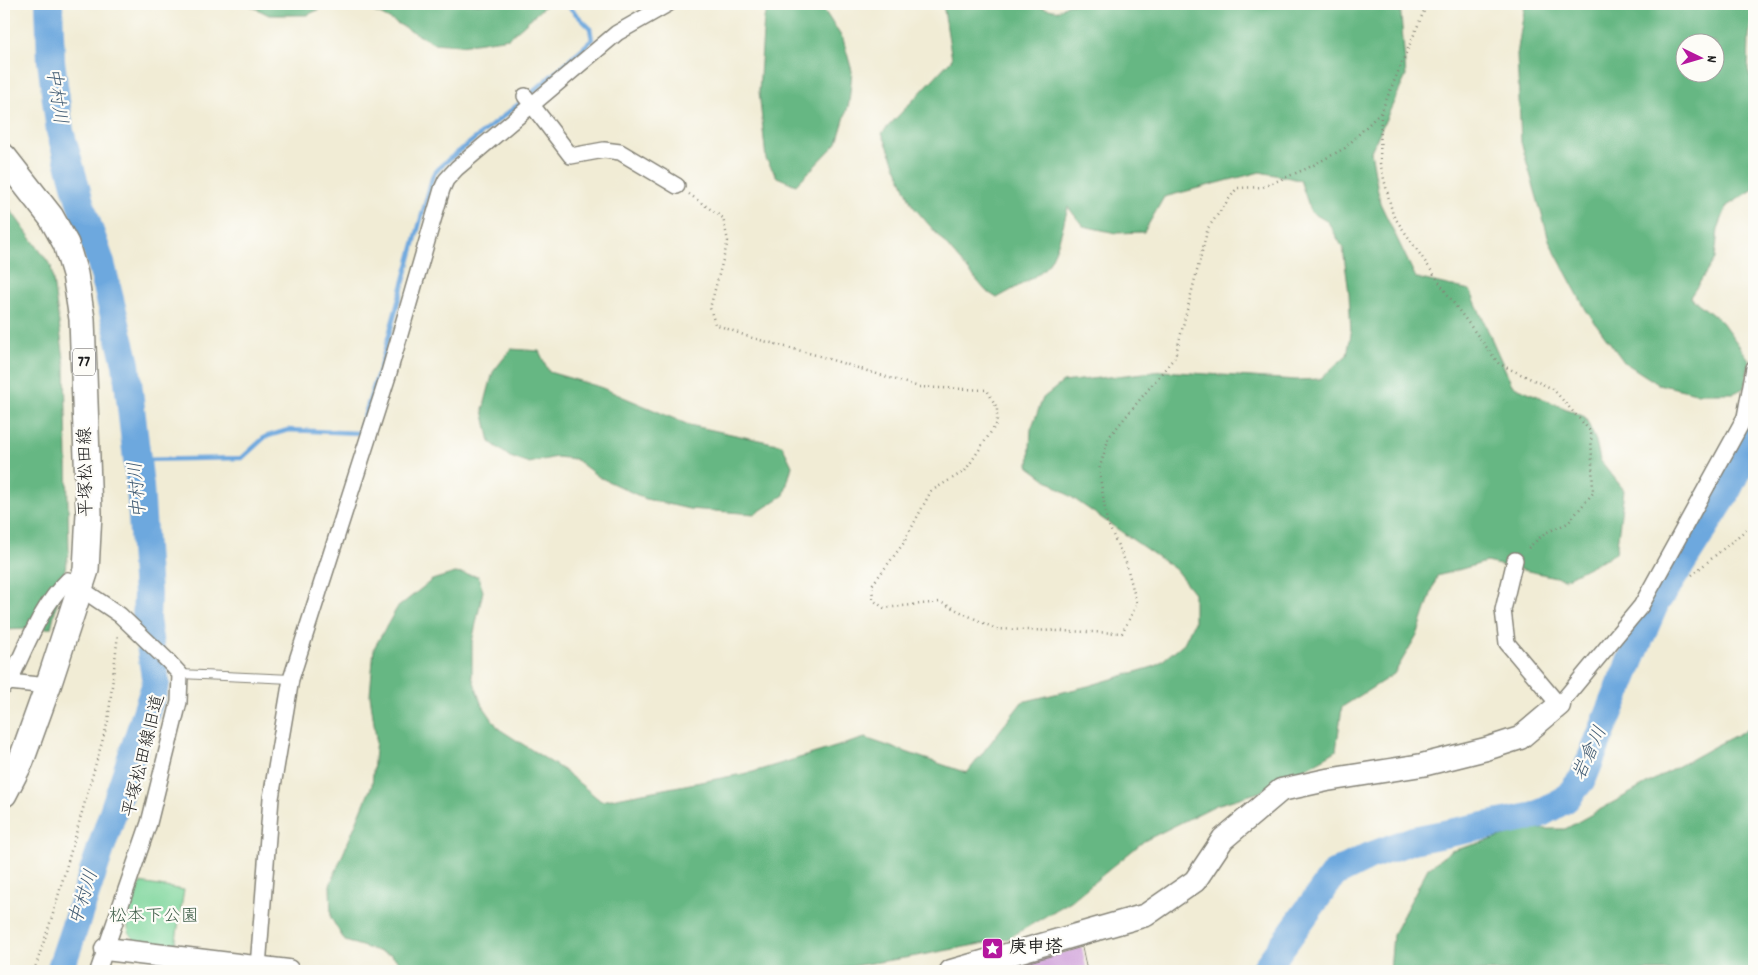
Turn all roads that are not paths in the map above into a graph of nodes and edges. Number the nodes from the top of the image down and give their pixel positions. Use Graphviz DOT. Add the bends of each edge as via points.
graph roads {
  1 [pos="668,4"];
  2 [pos="528,101"];
  3 [pos="4,157"];
  4 [pos="677,186"];
  5 [pos="1754,368"];
  6 [pos="1515,560"];
  7 [pos="80,589"];
  8 [pos="180,674"];
  9 [pos="291,679"];
  10 [pos="7,685"];
  11 [pos="48,686"];
  12 [pos="1559,705"];
  13 [pos="4,794"];
  14 [pos="106,949"];
  15 [pos="258,968"];
  16 [pos="98,971"];
  17 [pos="288,971"];
  18 [pos="951,971"];
  1 -- 2 [label="street" via="617,33"];
  2 -- 4 [label="street" via="571,156 604,150 620,152"];
  2 -- 9 [label="street" via="446,180 388,376"];
  3 -- 7 [label="main road, 平塚松田線 / 77" via="51,217 66,244 75,274 82,319 89,514 86,570"];
  5 -- 12 [label="street" via="1745,418 1641,606"];
  6 -- 12 [label="street" via="1503,610 1507,643"];
  7 -- 8 [label="street, 平塚松田線旧道" via="124,618"];
  7 -- 10 [label="street" via="68,580 56,592"];
  7 -- 11 [label="main road, 平塚松田線 / 77"];
  8 -- 9 [label="lane"];
  8 -- 14 [label="street, 平塚松田線旧道" via="179,702 149,823"];
  9 -- 15 [label="street" via="271,798"];
  10 -- 11 [label="street"];
  11 -- 13 [label="main road, 平塚松田線 / 77" via="21,761"];
  12 -- 18 [label="street" via="1520,738 1486,749 1281,790 1223,839 1195,881 1146,915"];
  14 -- 15 [label="street"];
  14 -- 16 [label="street, 平塚松田線旧道"];
  15 -- 17 [label="street"];
}
